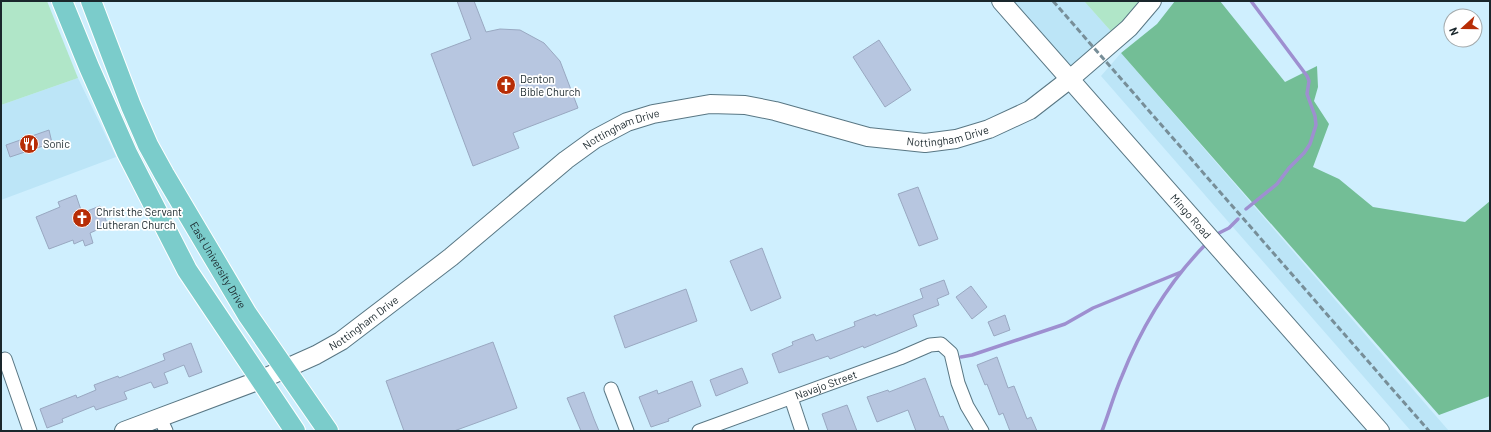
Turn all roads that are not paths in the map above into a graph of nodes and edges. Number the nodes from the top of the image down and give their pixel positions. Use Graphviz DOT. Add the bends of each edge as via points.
graph roads {
  1 [pos="62,1"];
  2 [pos="90,1"];
  3 [pos="1001,1"];
  4 [pos="1152,1"];
  5 [pos="1070,79"];
  6 [pos="3,360"];
  7 [pos="284,370"];
  8 [pos="260,380"];
  9 [pos="611,389"];
  10 [pos="791,398"];
  11 [pos="163,424"];
  12 [pos="30,431"];
  13 [pos="124,431"];
  14 [pos="294,431"];
  15 [pos="328,431"];
  16 [pos="627,431"];
  17 [pos="699,431"];
  18 [pos="802,431"];
  19 [pos="982,431"];
  20 [pos="1380,431"];
  1 -- 8 [label="main road" via="127,153 187,270"];
  2 -- 7 [label="main road, East University Drive" via="148,145 247,314"];
  3 -- 5 [label="street, Mingo Road"];
  4 -- 5 [label="street, Nottingham Drive" via="1129,28"];
  5 -- 7 [label="street, Nottingham Drive" via="1030,110 989,129 956,139 925,143 868,137 745,105 710,104 653,114 627,122 595,139 566,160 451,257 341,341"];
  5 -- 20 [label="street, Mingo Road"];
  6 -- 12 [label="street"];
  7 -- 8 [label="street, Nottingham Drive"];
  7 -- 15 [label="main road, East University Drive"];
  8 -- 11 [label="street, Nottingham Drive"];
  8 -- 14 [label="main road"];
  9 -- 16 [label="street"];
  10 -- 17 [label="street, Navajo Street"];
  10 -- 18 [label="street"];
  10 -- 19 [label="street, Navajo Street" via="930,345 941,344 951,353 967,406"];
  11 -- 13 [label="street, Nottingham Drive"];
}
